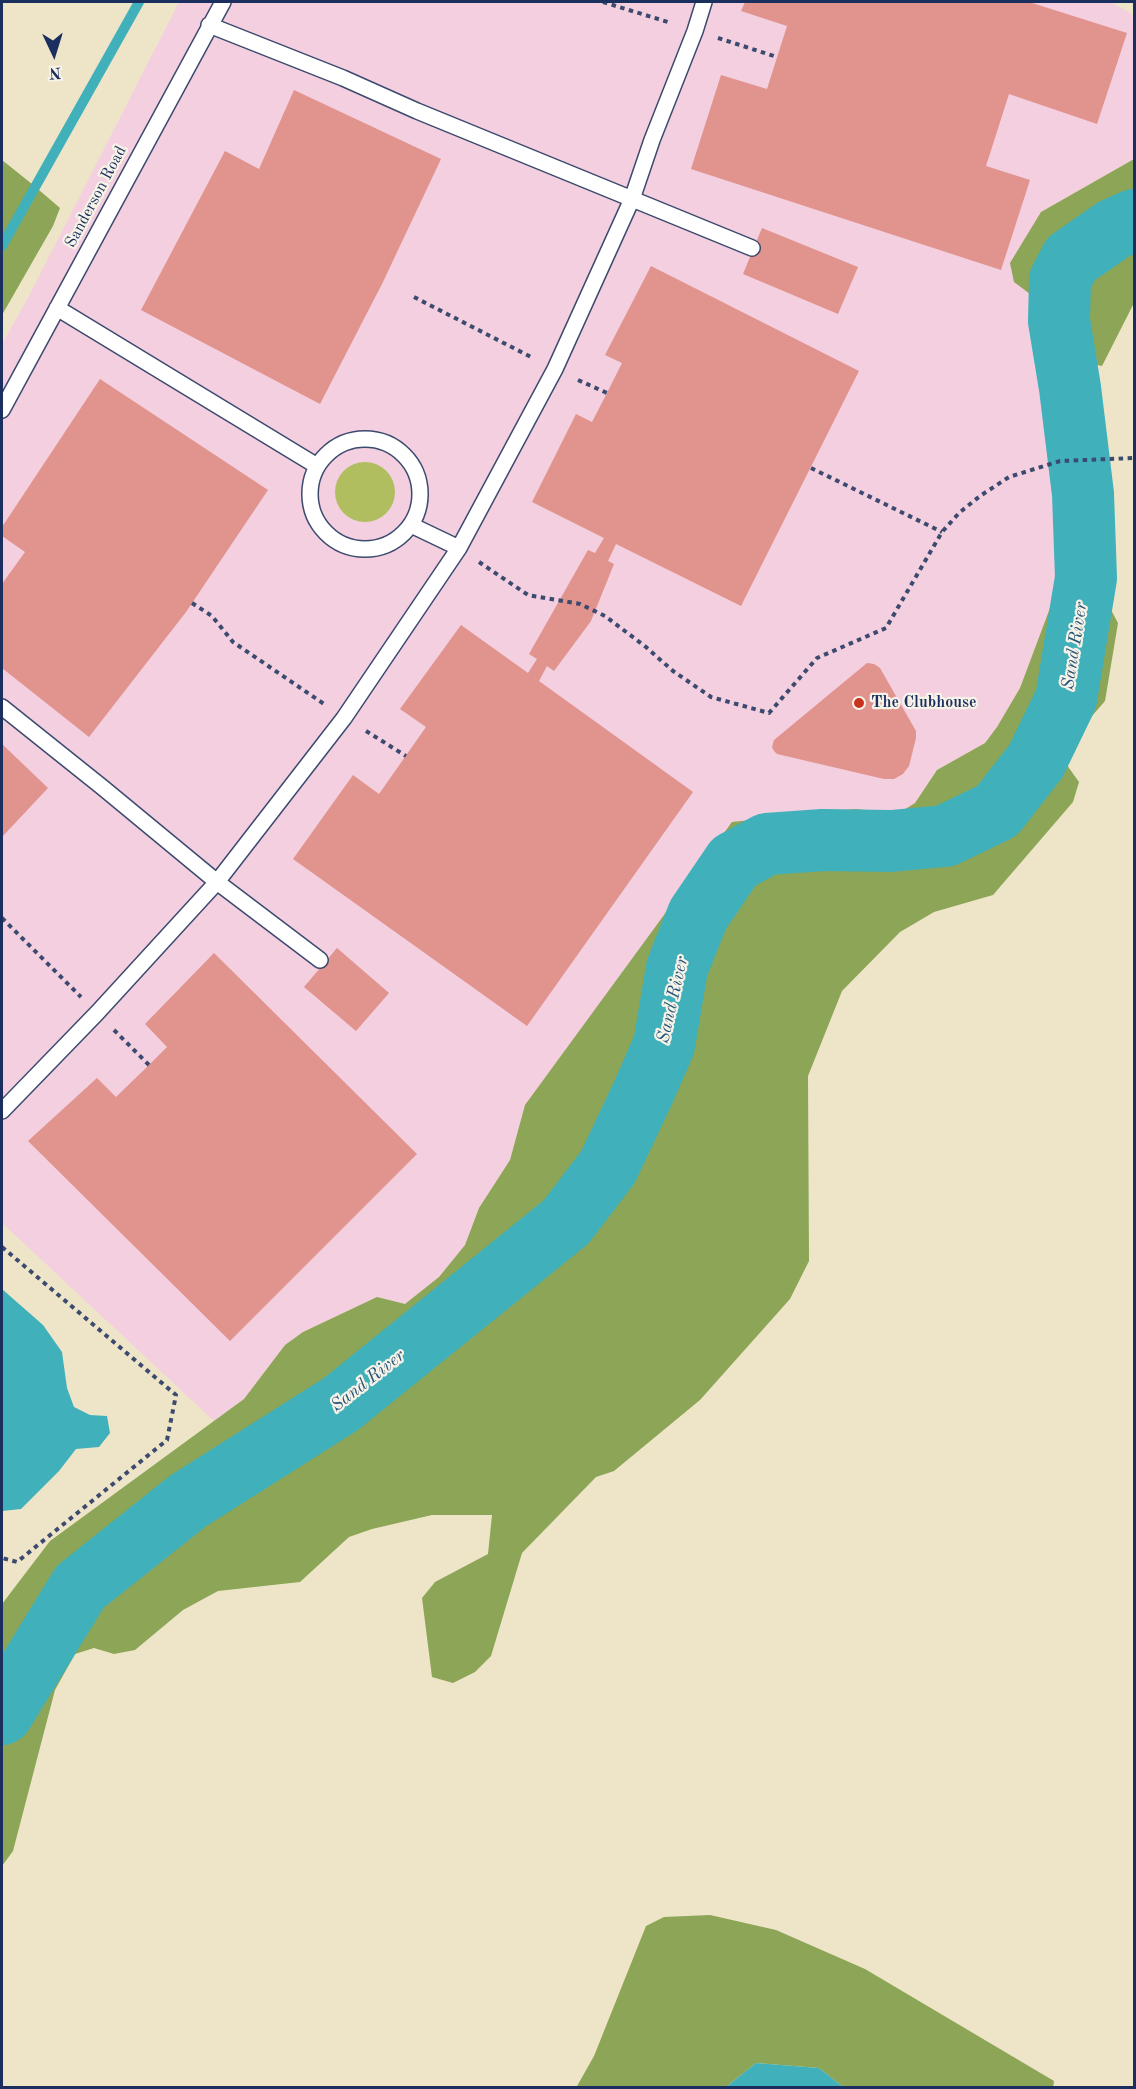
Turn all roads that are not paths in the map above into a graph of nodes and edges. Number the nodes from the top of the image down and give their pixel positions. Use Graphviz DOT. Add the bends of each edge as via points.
graph roads {
  1 [pos="223,2"];
  2 [pos="704,2"];
  3 [pos="209,25"];
  4 [pos="632,199"];
  5 [pos="752,248"];
  6 [pos="57,308"];
  7 [pos="2,410"];
  8 [pos="317,466"];
  9 [pos="411,525"];
  10 [pos="459,548"];
  11 [pos="2,707"];
  12 [pos="217,882"];
  13 [pos="320,960"];
  14 [pos="2,1111"];
  1 -- 3 [label="lane, Sanderson Road"];
  2 -- 4 [label="lane"];
  3 -- 4 [label="lane"];
  3 -- 6 [label="lane, Sanderson Road"];
  4 -- 5 [label="lane"];
  4 -- 10 [label="lane" via="555,369"];
  6 -- 7 [label="lane, Sanderson Road"];
  6 -- 8 [label="lane"];
  8 -- 9 [label="lane" via="310,484 310,503 316,521 344,546 381,548 398,539"];
  8 -- 9 [label="lane" via="343,443 361,439 395,448 417,474 421,492 419,509"];
  9 -- 10 [label="lane"];
  10 -- 12 [label="lane" via="344,718"];
  11 -- 12 [label="lane"];
  12 -- 13 [label="lane"];
  12 -- 14 [label="lane"];
}
